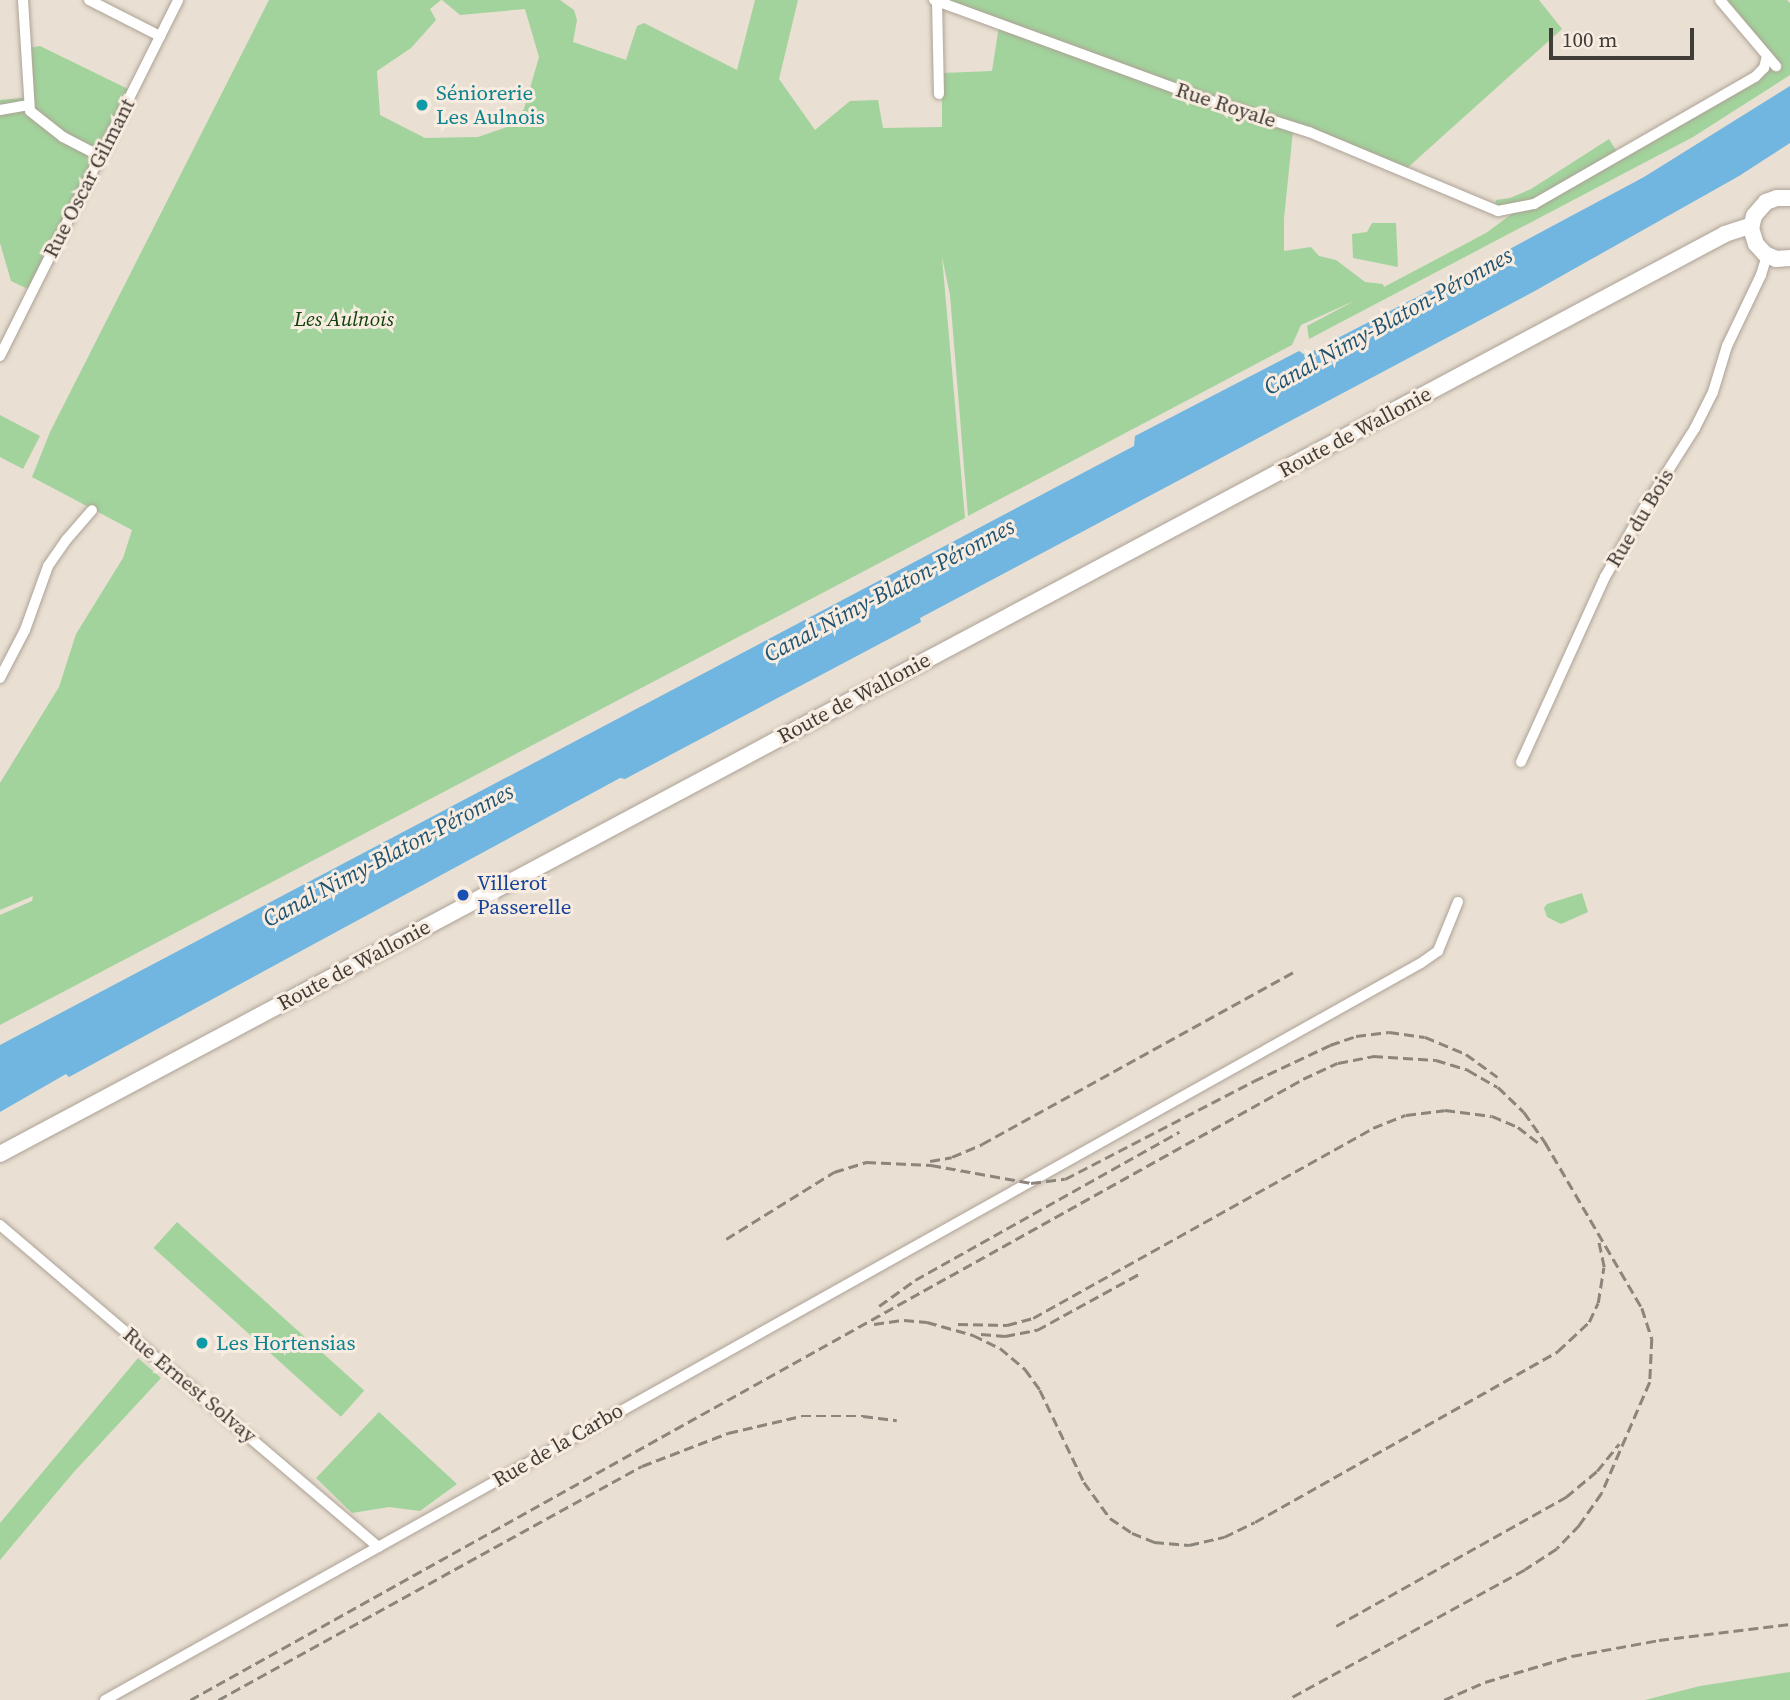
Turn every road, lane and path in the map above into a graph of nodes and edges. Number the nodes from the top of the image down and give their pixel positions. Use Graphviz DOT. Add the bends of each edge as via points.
graph roads {
  1 [pos="23,0"];
  2 [pos="89,0"];
  3 [pos="178,0"];
  4 [pos="936,0"];
  5 [pos="1720,0"];
  6 [pos="160,36"];
  7 [pos="1767,56"];
  8 [pos="1776,66"];
  9 [pos="939,94"];
  10 [pos="29,101"];
  11 [pos="0,110"];
  12 [pos="100,156"];
  13 [pos="1790,198"];
  14 [pos="1752,225"];
  15 [pos="1709,244"];
  16 [pos="1773,254"];
  17 [pos="0,354"];
  18 [pos="92,510"];
  19 [pos="0,678"];
  20 [pos="1521,762"];
  21 [pos="1458,902"];
  22 [pos="0,1154"];
  23 [pos="0,1225"];
  24 [pos="379,1547"];
  25 [pos="106,1700"];
  1 -- 10 [label="street"];
  2 -- 6 [label="street"];
  3 -- 6 [label="street, Rue Oscar Gilmant"];
  4 -- 7 [label="street, Rue Royale" via="1196,96 1309,132 1492,209 1517,210 1534,204 1755,77"];
  4 -- 9 [label="street"];
  5 -- 7 [label="street"];
  6 -- 12 [label="street, Rue Oscar Gilmant"];
  7 -- 8 [label="street"];
  10 -- 11 [label="street"];
  10 -- 12 [label="street" via="30,111 46,125"];
  12 -- 17 [label="street, Rue Oscar Gilmant"];
  13 -- 14 [label="main road" via="1766,202 1757,210"];
  14 -- 15 [label="main road, Route de Wallonie"];
  14 -- 16 [label="main road"];
  15 -- 16 [label="main road" via="1740,240"];
  15 -- 22 [label="main road, Route de Wallonie"];
  16 -- 20 [label="street, Rue du Bois" via="1727,345 1713,392 1605,577"];
  18 -- 19 [label="street" via="48,566 25,629"];
  21 -- 24 [label="street, Rue de la Carbo" via="1437,951 1421,963"];
  23 -- 24 [label="street, Rue Ernest Solvay"];
  24 -- 25 [label="street, Rue de la Carbo"];
}
